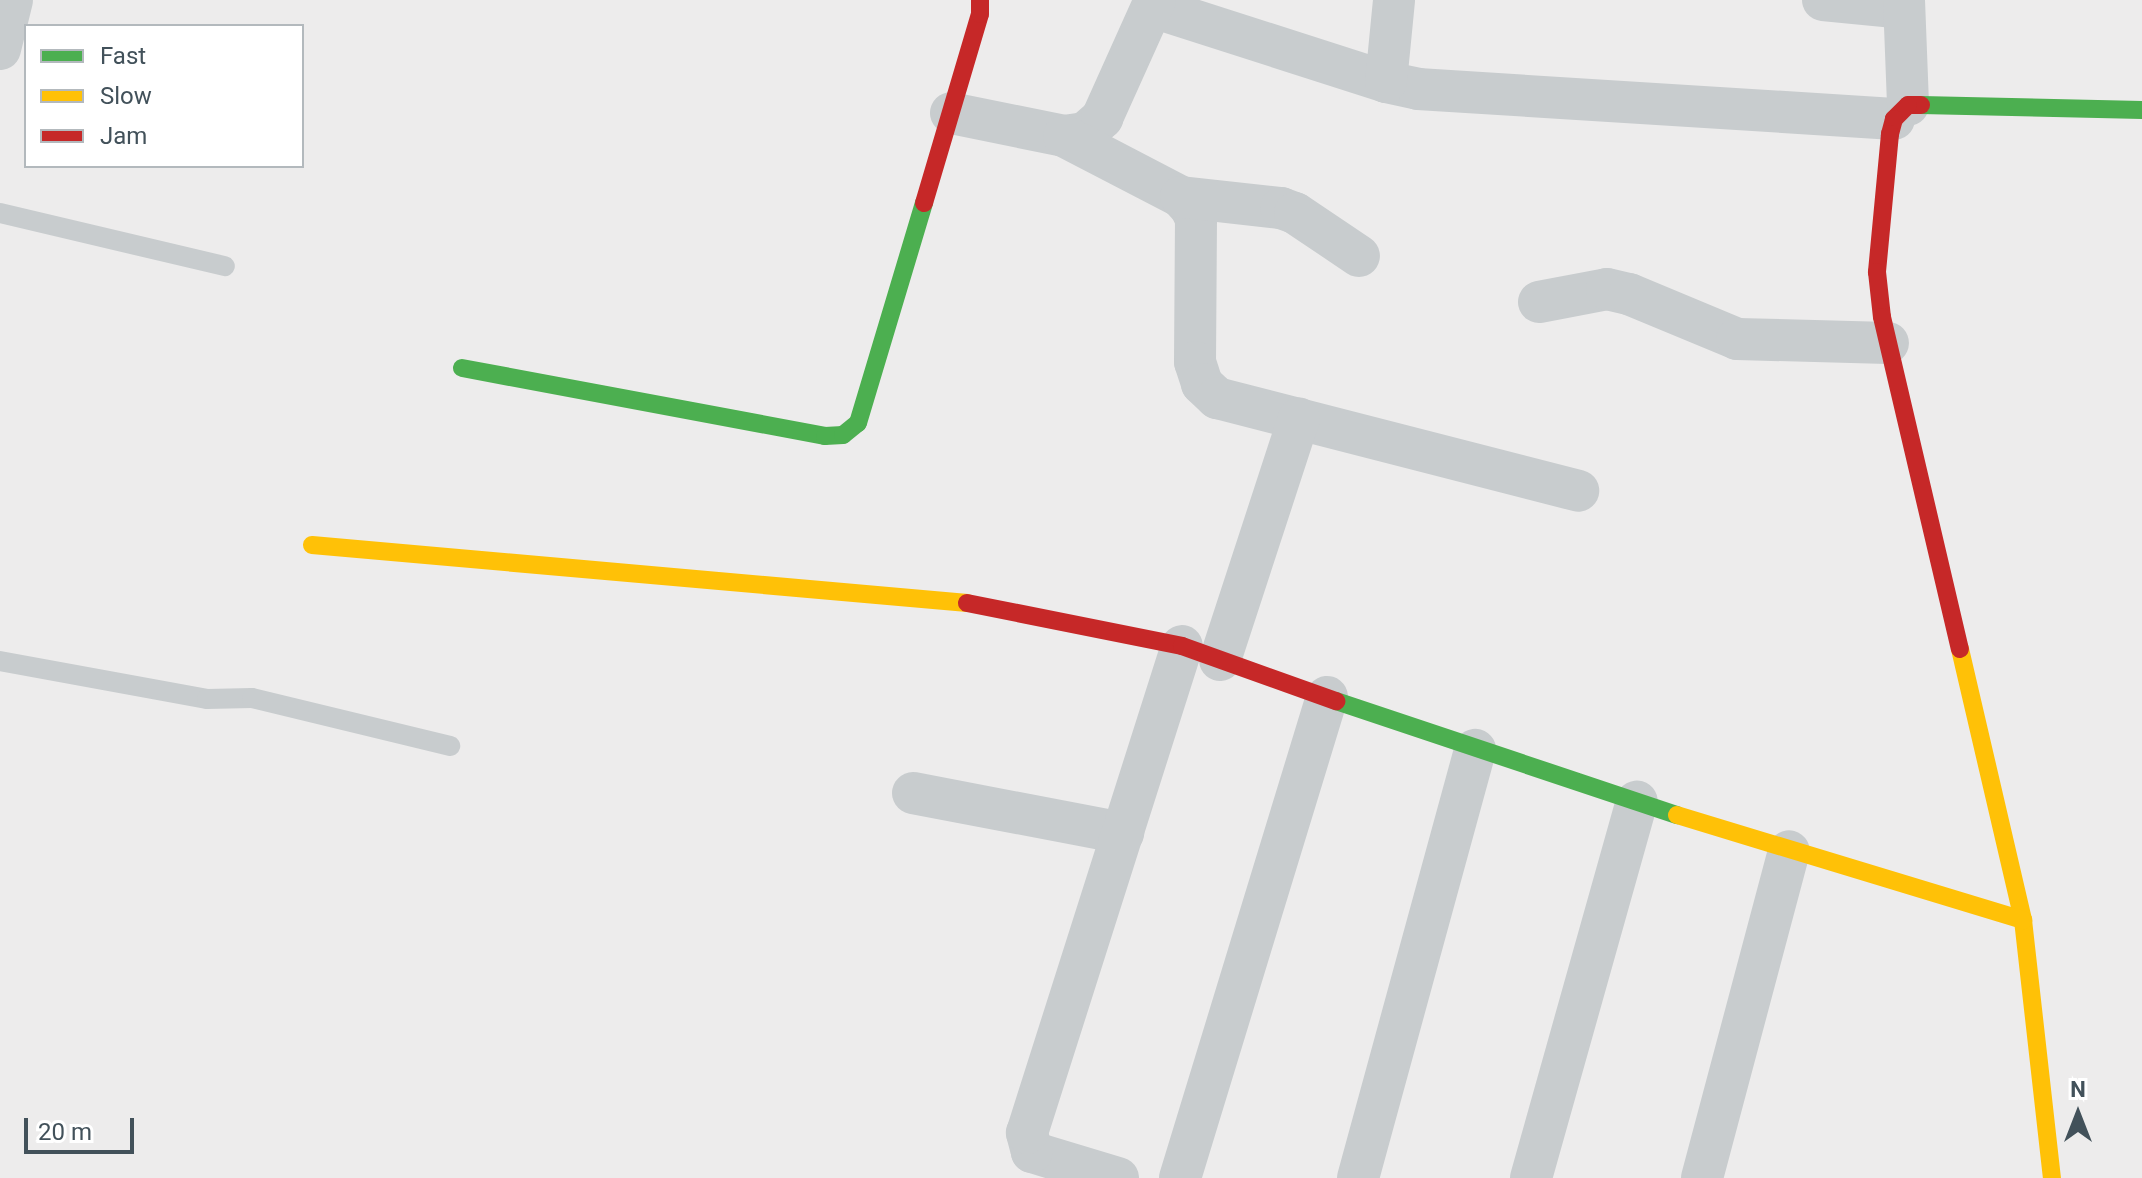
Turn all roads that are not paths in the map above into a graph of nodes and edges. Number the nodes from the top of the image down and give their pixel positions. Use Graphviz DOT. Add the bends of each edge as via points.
graph roads {
  1 [pos="12,0"];
  2 [pos="980,0"];
  3 [pos="1156,0"];
  4 [pos="1394,0"];
  5 [pos="1823,0"];
  6 [pos="1904,4"];
  7 [pos="0,49"];
  8 [pos="1386,82"];
  9 [pos="2142,110"];
  10 [pos="1901,112"];
  11 [pos="951,113"];
  12 [pos="1064,136"];
  13 [pos="1181,197"];
  14 [pos="0,213"];
  15 [pos="1359,256"];
  16 [pos="225,266"];
  17 [pos="1539,302"];
  18 [pos="1888,343"];
  19 [pos="462,368"];
  20 [pos="1299,419"];
  21 [pos="1578,491"];
  22 [pos="312,545"];
  23 [pos="1201,653"];
  24 [pos="0,661"];
  25 [pos="1327,697"];
  26 [pos="450,746"];
  27 [pos="1475,750"];
  28 [pos="913,793"];
  29 [pos="1637,802"];
  30 [pos="1123,833"];
  31 [pos="1789,851"];
  32 [pos="2023,920"];
  33 [pos="1118,1178"];
  34 [pos="1180,1178"];
  35 [pos="1358,1178"];
  36 [pos="1531,1178"];
  37 [pos="1702,1178"];
  38 [pos="2052,1178"];
  1 -- 7 [label="street"];
  2 -- 11 [label="street"];
  3 -- 8 [label="street" via="1162,10"];
  3 -- 12 [label="street" via="1102,118 1085,133"];
  4 -- 8 [label="street"];
  5 -- 6 [label="street"];
  6 -- 10 [label="street"];
  8 -- 10 [label="street" via="1443,92"];
  9 -- 10 [label="street"];
  10 -- 18 [label="street" via="1877,272"];
  11 -- 12 [label="street"];
  11 -- 19 [label="street" via="858,423 843,435 825,436"];
  12 -- 13 [label="street"];
  13 -- 15 [label="street" via="1281,208"];
  13 -- 20 [label="street" via="1196,219 1195,362 1202,384 1217,398"];
  14 -- 16 [label="lane"];
  17 -- 18 [label="street" via="1607,289 1737,339"];
  18 -- 32 [label="street"];
  20 -- 21 [label="street"];
  20 -- 23 [label="street"];
  22 -- 23 [label="street" via="984,605"];
  23 -- 25 [label="street"];
  23 -- 30 [label="street"];
  24 -- 26 [label="lane" via="207,699 252,698"];
  25 -- 27 [label="street"];
  25 -- 34 [label="street"];
  27 -- 29 [label="street"];
  27 -- 35 [label="street"];
  28 -- 30 [label="street"];
  29 -- 31 [label="street"];
  29 -- 36 [label="street"];
  30 -- 33 [label="street" via="1027,1133 1032,1152"];
  31 -- 32 [label="street"];
  31 -- 37 [label="street"];
  32 -- 38 [label="street"];
}
